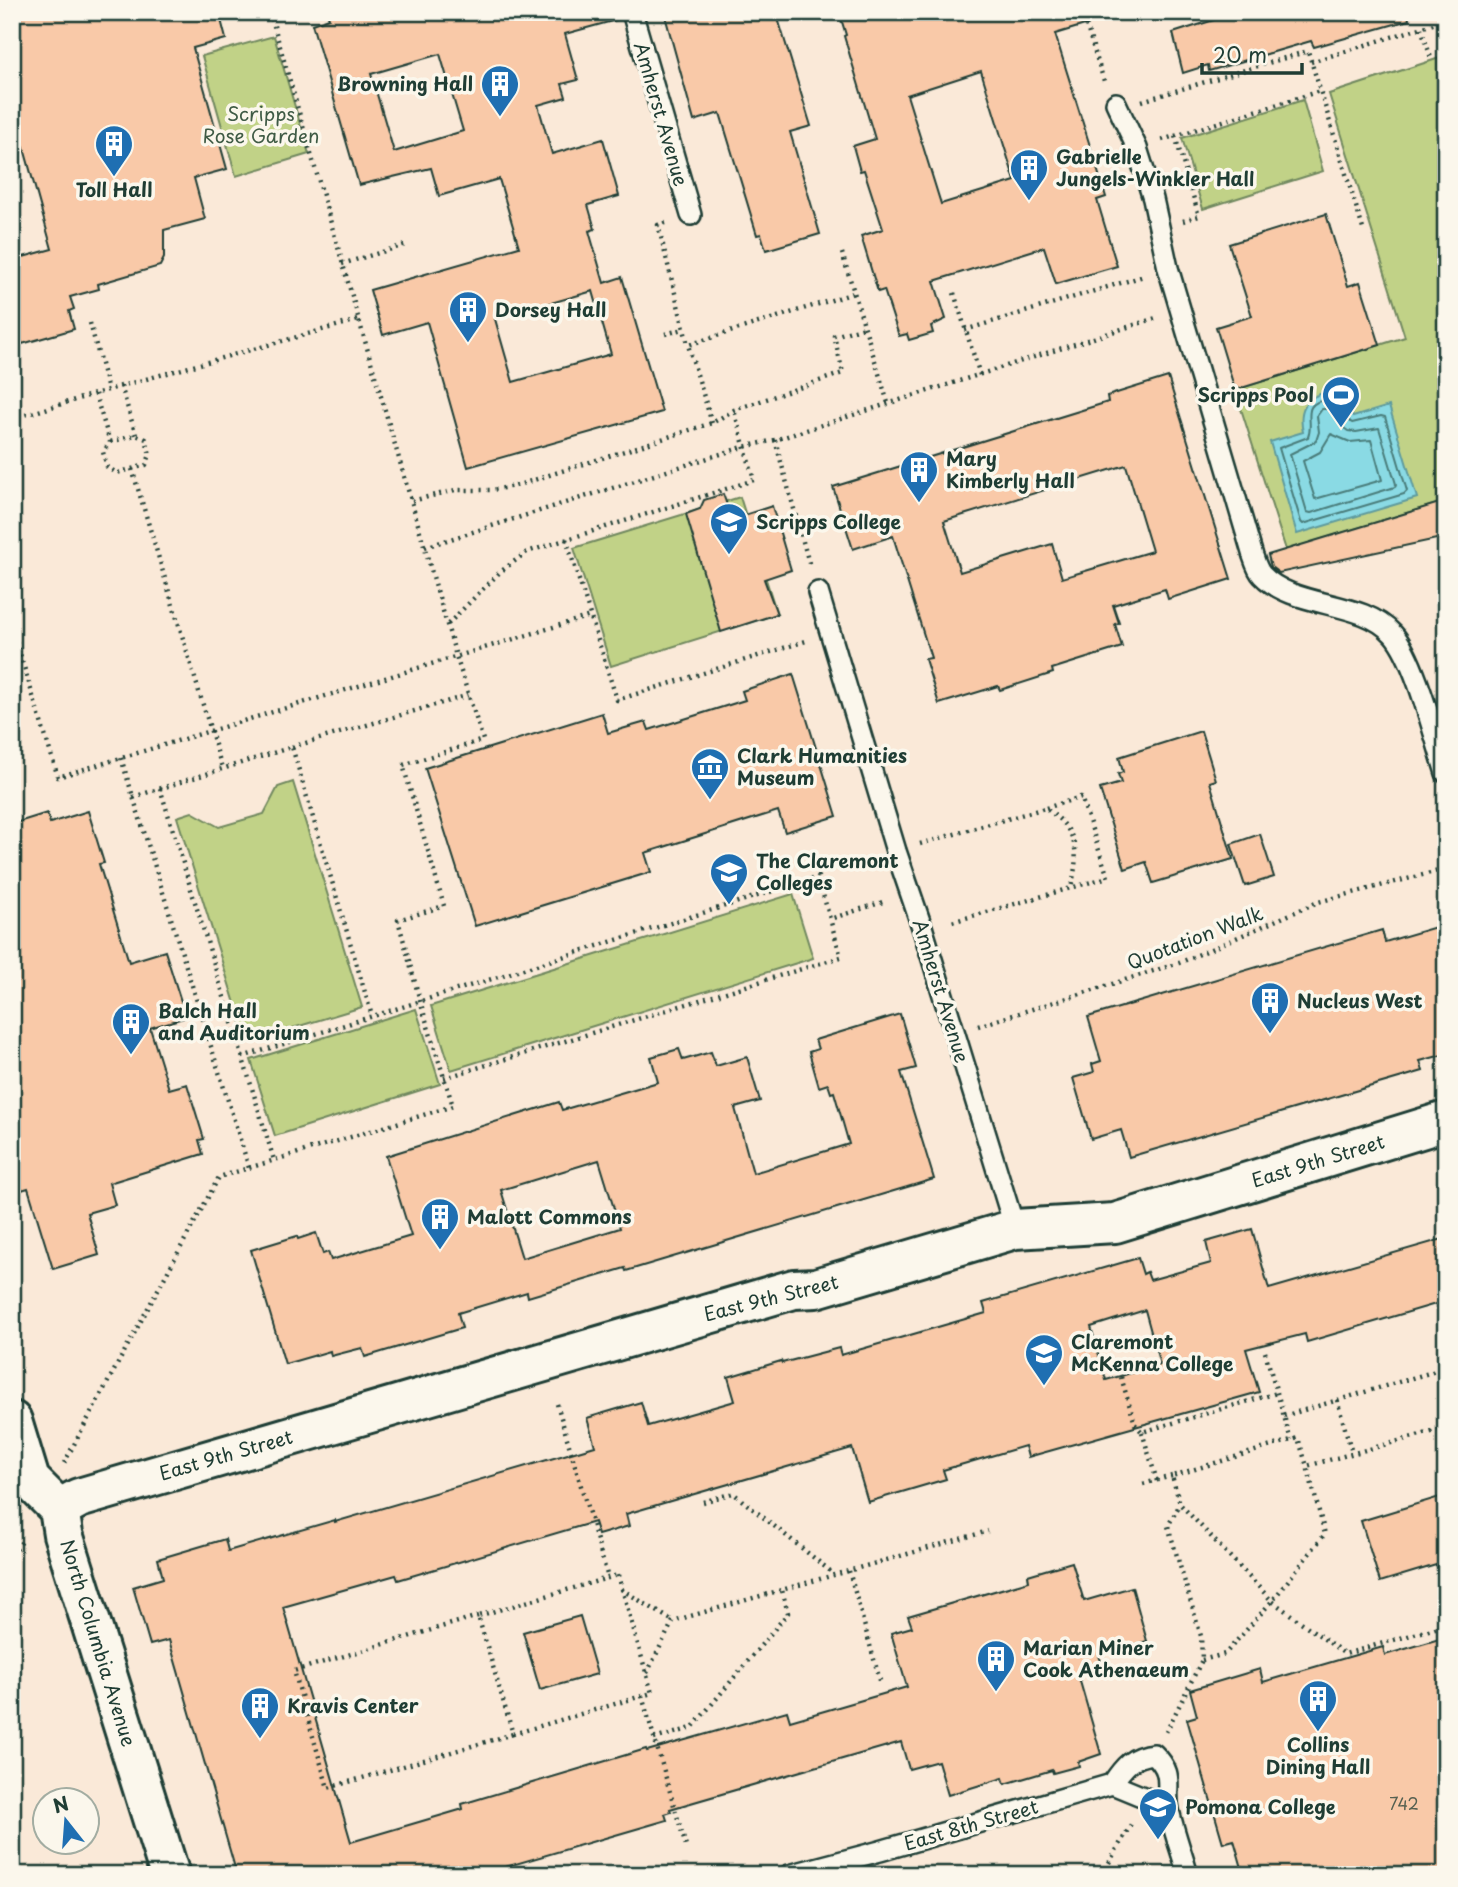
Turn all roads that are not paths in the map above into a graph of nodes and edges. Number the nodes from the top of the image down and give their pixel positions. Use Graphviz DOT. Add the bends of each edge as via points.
graph roads {
  1 [pos="632,12"];
  2 [pos="1117,106"];
  3 [pos="691,215"];
  4 [pos="818,592"];
  5 [pos="1440,732"];
  6 [pos="1446,773"];
  7 [pos="1446,1121"];
  8 [pos="1015,1228"];
  9 [pos="12,1421"];
  10 [pos="59,1509"];
  11 [pos="1112,1784"];
  12 [pos="1168,1807"];
  13 [pos="170,1875"];
  14 [pos="789,1875"];
  15 [pos="1188,1875"];
  1 -- 3 [label="lane, Amherst Avenue"];
  2 -- 5 [label="lane" via="1153,199 1168,268 1261,575 1283,590 1371,618 1392,633"];
  4 -- 8 [label="lane, Amherst Avenue"];
  5 -- 6 [label="lane"];
  7 -- 8 [label="street, East 9th Street" via="1115,1223"];
  8 -- 10 [label="street, East 9th Street" via="79,1498"];
  9 -- 10 [label="street" via="30,1480"];
  10 -- 13 [label="street, North Columbia Avenue"];
  11 -- 12 [label="lane"];
  11 -- 12 [label="lane" via="1125,1765 1154,1754 1170,1780"];
  11 -- 14 [label="lane, East 8th Street"];
  12 -- 15 [label="lane"];
}
